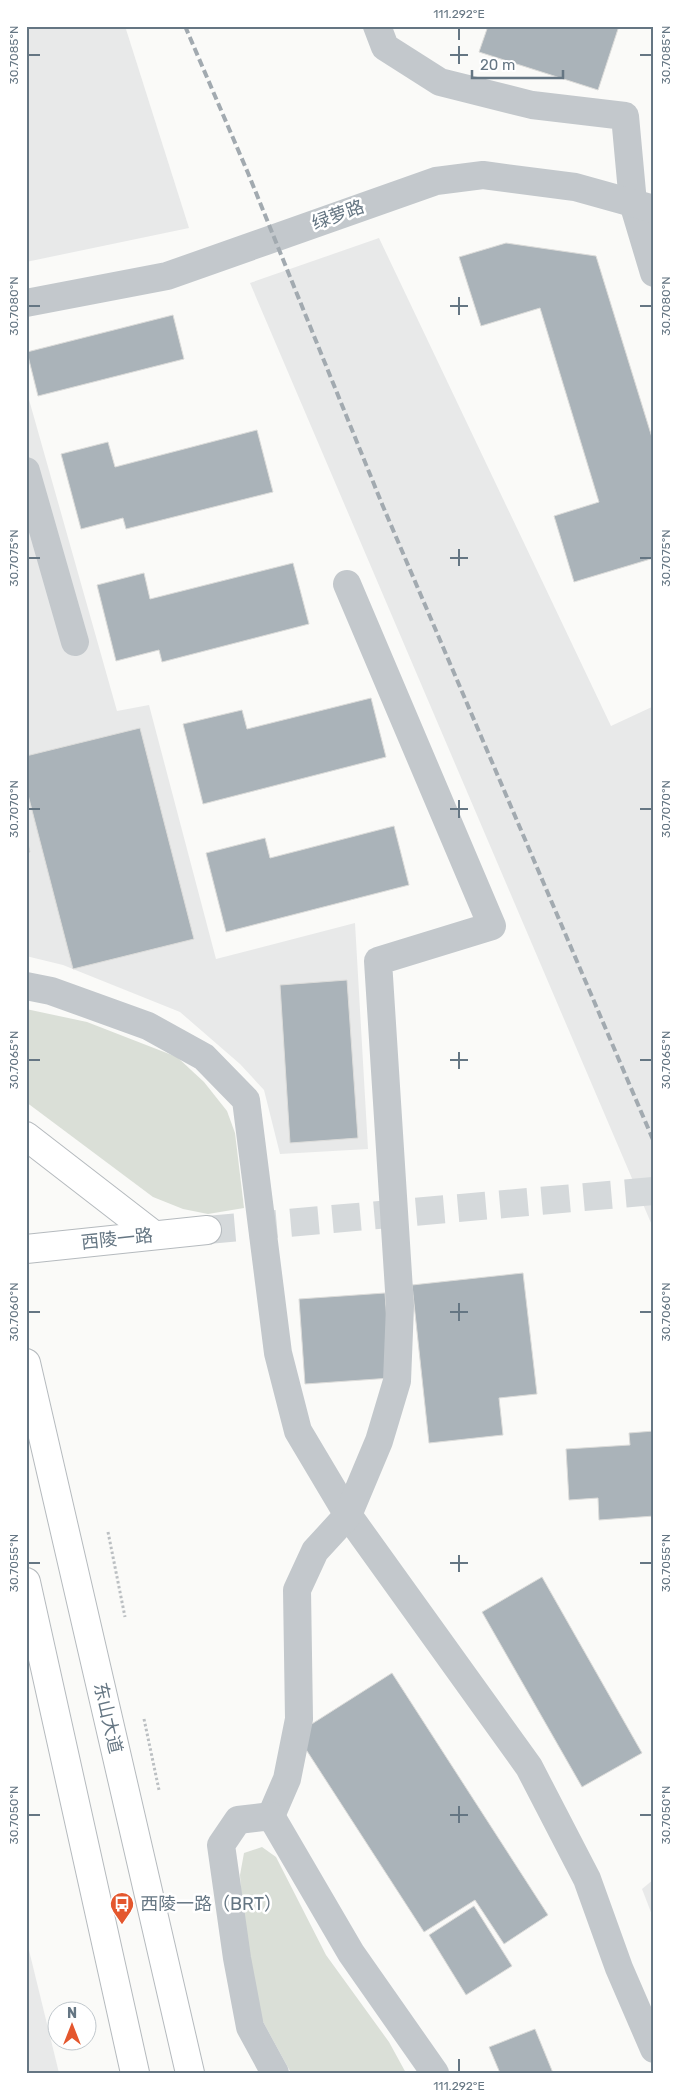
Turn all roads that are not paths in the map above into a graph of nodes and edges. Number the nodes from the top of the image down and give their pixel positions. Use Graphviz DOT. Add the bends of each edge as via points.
graph roads {
  1 [pos="377,26"];
  2 [pos="643,206"];
  3 [pos="654,273"];
  4 [pos="26,303"];
  5 [pos="26,471"];
  6 [pos="347,584"];
  7 [pos="75,642"];
  8 [pos="26,986"];
  9 [pos="26,1136"];
  10 [pos="207,1230"];
  11 [pos="154,1236"];
  12 [pos="26,1249"];
  13 [pos="26,1362"];
  14 [pos="348,1515"];
  15 [pos="26,1582"];
  16 [pos="271,1816"];
  17 [pos="654,2049"];
  18 [pos="135,2073"];
  19 [pos="190,2073"];
  20 [pos="275,2073"];
  21 [pos="435,2073"];
  1 -- 2 [label="street" via="385,47 440,82 532,105 625,116"];
  2 -- 3 [label="street"];
  2 -- 4 [label="street, 绿萝路" via="575,187 483,174 436,180 167,276"];
  5 -- 7 [label="street"];
  6 -- 14 [label="street" via="492,926 378,961 400,1306 397,1381 379,1441"];
  8 -- 14 [label="street" via="51,991 148,1026 204,1057 246,1100 278,1353 298,1430"];
  9 -- 11 [label="main road"];
  10 -- 11 [label="main road, 西陵一路"];
  11 -- 12 [label="main road, 西陵一路"];
  13 -- 19 [label="main road, 东山大道"];
  14 -- 16 [label="street" via="315,1551 297,1590 299,1719 287,1780"];
  14 -- 17 [label="street" via="529,1767 587,1878 619,1968"];
  15 -- 18 [label="main road"];
  16 -- 20 [label="street" via="238,1820 221,1845 236,1958 250,2027"];
  16 -- 21 [label="street" via="351,1953"];
}
